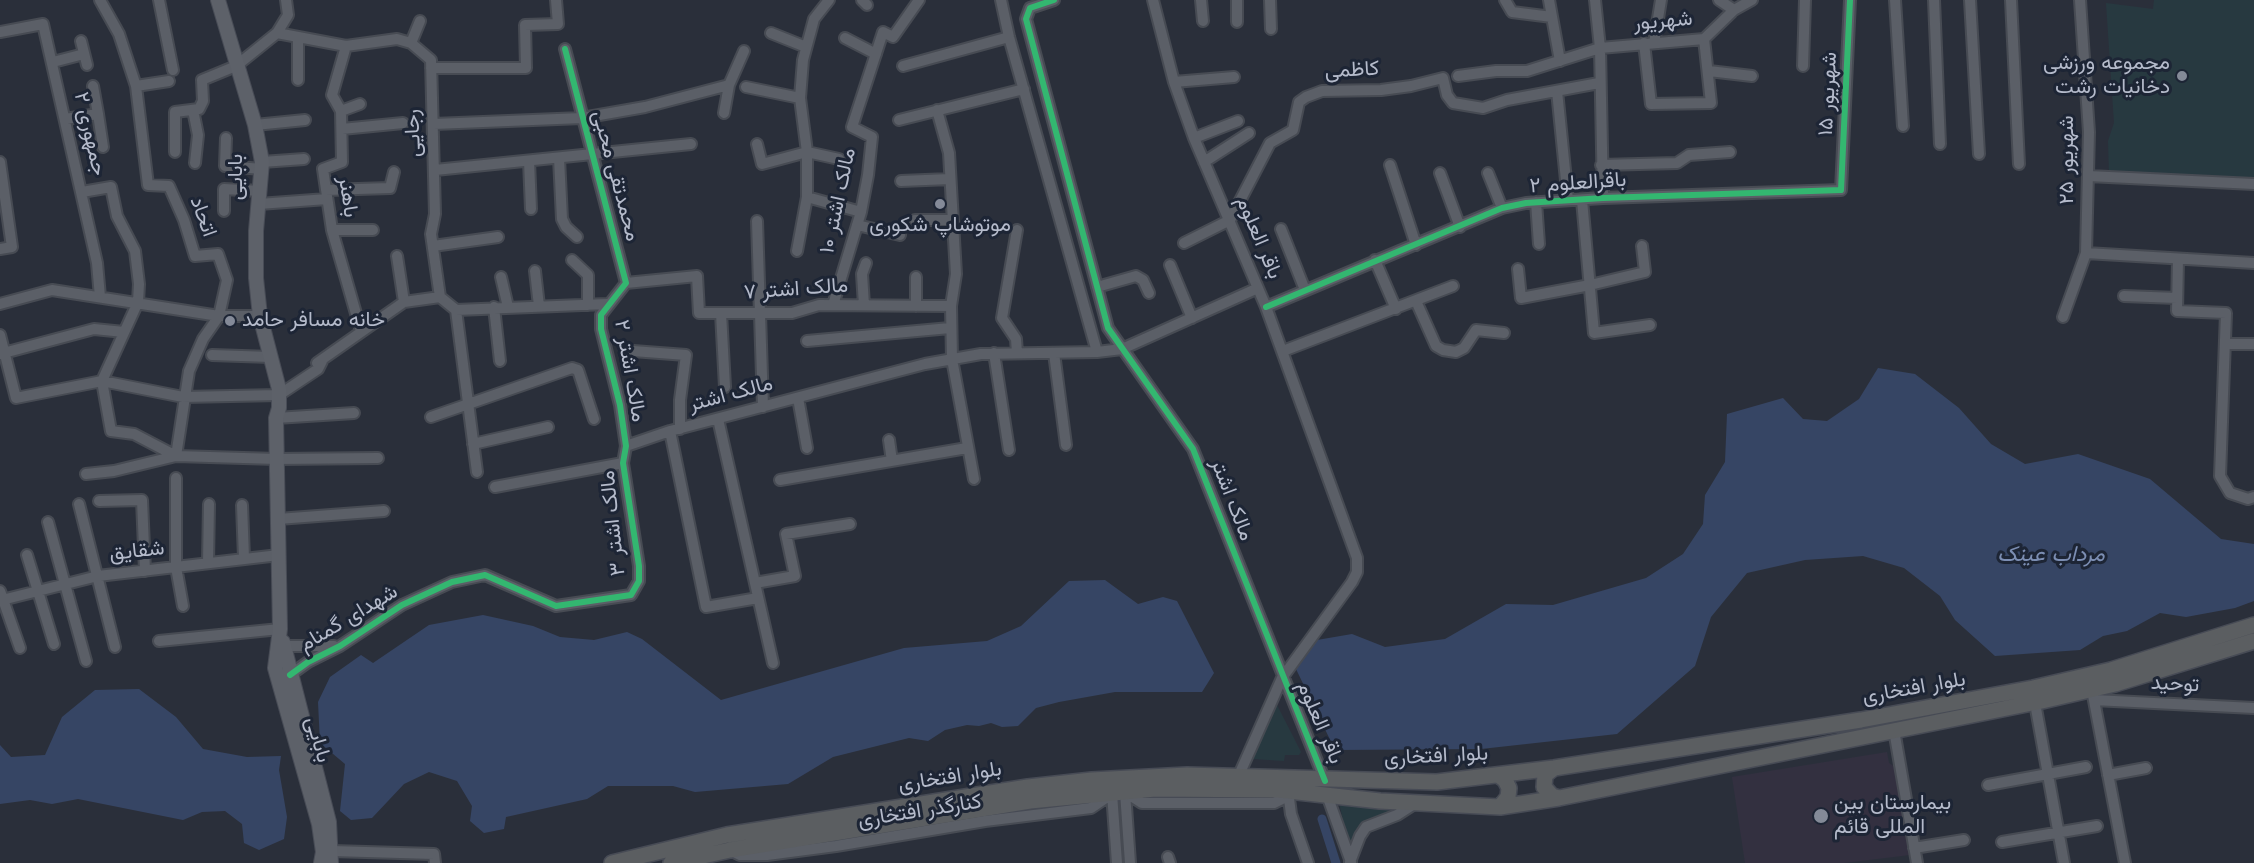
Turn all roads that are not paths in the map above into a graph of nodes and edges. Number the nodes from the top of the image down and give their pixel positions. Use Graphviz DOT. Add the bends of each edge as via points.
graph roads {
  1 [pos="100,0"];
  2 [pos="159,0"];
  3 [pos="218,0"];
  4 [pos="286,0"];
  5 [pos="556,0"];
  6 [pos="829,0"];
  7 [pos="920,0"];
  8 [pos="1001,0"];
  9 [pos="1054,0"];
  10 [pos="1153,0"];
  11 [pos="1201,0"];
  12 [pos="1237,0"];
  13 [pos="1270,0"];
  14 [pos="1504,0"];
  15 [pos="1549,0"];
  16 [pos="1595,0"];
  17 [pos="1661,0"];
  18 [pos="1719,0"];
  19 [pos="1752,0"];
  20 [pos="1805,0"];
  21 [pos="1850,0"];
  22 [pos="1895,0"];
  23 [pos="1934,0"];
  24 [pos="1970,0"];
  25 [pos="2011,0"];
  26 [pos="2080,0"];
  27 [pos="1028,7"];
  28 [pos="1734,10"];
  29 [pos="1552,17"];
  30 [pos="420,21"];
  31 [pos="1203,21"];
  32 [pos="1237,22"];
  33 [pos="1271,28"];
  34 [pos="0,32"];
  35 [pos="277,33"];
  36 [pos="771,33"];
  37 [pos="298,37"];
  38 [pos="1009,37"];
  39 [pos="845,38"];
  40 [pos="1704,39"];
  41 [pos="81,41"];
  42 [pos="411,43"];
  43 [pos="1649,43"];
  44 [pos="346,46"];
  45 [pos="806,47"];
  46 [pos="1600,48"];
  47 [pos="565,49"];
  48 [pos="744,51"];
  49 [pos="84,54"];
  50 [pos="876,54"];
  51 [pos="1560,61"];
  52 [pos="53,62"];
  53 [pos="87,65"];
  54 [pos="236,66"];
  55 [pos="903,66"];
  56 [pos="1803,66"];
  57 [pos="431,68"];
  58 [pos="1709,71"];
  59 [pos="1458,76"];
  60 [pos="1752,76"];
  61 [pos="1234,77"];
  62 [pos="298,80"];
  63 [pos="1174,82"];
  64 [pos="1599,83"];
  65 [pos="729,85"];
  66 [pos="93,86"];
  67 [pos="136,86"];
  68 [pos="746,87"];
  69 [pos="1024,89"];
  70 [pos="1557,91"];
  71 [pos="800,98"];
  72 [pos="360,104"];
  73 [pos="194,110"];
  74 [pos="936,110"];
  75 [pos="341,111"];
  76 [pos="724,113"];
  77 [pos="98,114"];
  78 [pos="582,118"];
  79 [pos="65,119"];
  80 [pos="304,120"];
  81 [pos="899,120"];
  82 [pos="1238,121"];
  83 [pos="403,123"];
  84 [pos="434,124"];
  85 [pos="255,125"];
  86 [pos="1903,126"];
  87 [pos="342,129"];
  88 [pos="1249,134"];
  89 [pos="1058,137"];
  90 [pos="226,138"];
  91 [pos="1194,138"];
  92 [pos="1038,141"];
  93 [pos="691,144"];
  94 [pos="756,144"];
  95 [pos="1940,144"];
  96 [pos="103,147"];
  97 [pos="176,152"];
  98 [pos="807,152"];
  99 [pos="1730,152"];
  100 [pos="593,154"];
  101 [pos="1979,154"];
  102 [pos="559,158"];
  103 [pos="304,159"];
  104 [pos="839,159"];
  105 [pos="529,161"];
  106 [pos="0,162"];
  107 [pos="195,162"];
  108 [pos="1204,162"];
  109 [pos="2019,164"];
  110 [pos="262,165"];
  111 [pos="1390,165"];
  112 [pos="1602,165"];
  113 [pos="435,170"];
  114 [pos="394,172"];
  115 [pos="1440,173"];
  116 [pos="1488,173"];
  117 [pos="2088,176"];
  118 [pos="2,180"];
  119 [pos="950,180"];
  120 [pos="901,181"];
  121 [pos="2254,184"];
  122 [pos="1841,190"];
  123 [pos="82,192"];
  124 [pos="326,195"];
  125 [pos="807,197"];
  126 [pos="259,198"];
  127 [pos="1603,198"];
  128 [pos="1568,200"];
  129 [pos="1582,200"];
  130 [pos="1536,202"];
  131 [pos="1502,208"];
  132 [pos="531,209"];
  133 [pos="224,212"];
  134 [pos="861,212"];
  135 [pos="915,220"];
  136 [pos="953,220"];
  137 [pos="1230,220"];
  138 [pos="758,221"];
  139 [pos="857,225"];
  140 [pos="1460,227"];
  141 [pos="1281,229"];
  142 [pos="332,230"];
  143 [pos="373,230"];
  144 [pos="1017,230"];
  145 [pos="900,235"];
  146 [pos="498,237"];
  147 [pos="577,237"];
  148 [pos="1184,243"];
  149 [pos="1539,244"];
  150 [pos="1416,245"];
  151 [pos="433,246"];
  152 [pos="1642,246"];
  153 [pos="0,249"];
  154 [pos="796,251"];
  155 [pos="2086,254"];
  156 [pos="397,256"];
  157 [pos="2178,259"];
  158 [pos="572,260"];
  159 [pos="1375,260"];
  160 [pos="866,263"];
  161 [pos="2254,263"];
  162 [pos="1170,265"];
  163 [pos="1518,269"];
  164 [pos="535,271"];
  165 [pos="501,277"];
  166 [pos="916,277"];
  167 [pos="626,283"];
  168 [pos="1590,285"];
  169 [pos="1453,286"];
  170 [pos="1097,287"];
  171 [pos="1258,288"];
  172 [pos="1305,290"];
  173 [pos="1149,293"];
  174 [pos="2124,296"];
  175 [pos="100,297"];
  176 [pos="440,297"];
  177 [pos="2177,298"];
  178 [pos="1416,301"];
  179 [pos="138,302"];
  180 [pos="404,302"];
  181 [pos="0,304"];
  182 [pos="607,304"];
  183 [pos="588,305"];
  184 [pos="833,305"];
  185 [pos="864,305"];
  186 [pos="539,306"];
  187 [pos="916,306"];
  188 [pos="951,306"];
  189 [pos="494,307"];
  190 [pos="508,307"];
  191 [pos="1266,307"];
  192 [pos="1396,309"];
  193 [pos="456,310"];
  194 [pos="722,313"];
  195 [pos="760,313"];
  196 [pos="219,316"];
  197 [pos="261,316"];
  198 [pos="2063,317"];
  199 [pos="1192,318"];
  200 [pos="1650,325"];
  201 [pos="950,328"];
  202 [pos="362,331"];
  203 [pos="124,332"];
  204 [pos="1504,333"];
  205 [pos="0,335"];
  206 [pos="807,341"];
  207 [pos="2226,344"];
  208 [pos="2254,344"];
  209 [pos="1122,349"];
  210 [pos="633,351"];
  211 [pos="1283,351"];
  212 [pos="1097,352"];
  213 [pos="2,353"];
  214 [pos="994,353"];
  215 [pos="1017,353"];
  216 [pos="1054,353"];
  217 [pos="212,356"];
  218 [pos="271,357"];
  219 [pos="952,359"];
  220 [pos="501,361"];
  221 [pos="102,381"];
  222 [pos="725,387"];
  223 [pos="277,393"];
  224 [pos="183,397"];
  225 [pos="798,398"];
  226 [pos="467,405"];
  227 [pos="763,407"];
  228 [pos="354,413"];
  229 [pos="431,417"];
  230 [pos="276,418"];
  231 [pos="718,418"];
  232 [pos="594,419"];
  233 [pos="548,427"];
  234 [pos="675,430"];
  235 [pos="889,440"];
  236 [pos="473,444"];
  237 [pos="1066,445"];
  238 [pos="626,446"];
  239 [pos="807,448"];
  240 [pos="967,448"];
  241 [pos="1009,450"];
  242 [pos="176,456"];
  243 [pos="378,458"];
  244 [pos="277,459"];
  245 [pos="892,461"];
  246 [pos="623,463"];
  247 [pos="477,472"];
  248 [pos="86,474"];
  249 [pos="176,478"];
  250 [pos="974,479"];
  251 [pos="780,480"];
  252 [pos="495,487"];
  253 [pos="2254,497"];
  254 [pos="99,501"];
  255 [pos="79,504"];
  256 [pos="209,504"];
  257 [pos="242,505"];
  258 [pos="384,512"];
  259 [pos="278,519"];
  260 [pos="48,522"];
  261 [pos="850,524"];
  262 [pos="27,555"];
  263 [pos="279,555"];
  264 [pos="244,558"];
  265 [pos="208,563"];
  266 [pos="176,567"];
  267 [pos="145,571"];
  268 [pos="98,576"];
  269 [pos="755,583"];
  270 [pos="65,584"];
  271 [pos="37,591"];
  272 [pos="631,595"];
  273 [pos="1,596"];
  274 [pos="758,598"];
  275 [pos="183,606"];
  276 [pos="2254,625"];
  277 [pos="280,629"];
  278 [pos="159,641"];
  279 [pos="2254,641"];
  280 [pos="54,645"];
  281 [pos="284,646"];
  282 [pos="340,646"];
  283 [pos="115,647"];
  284 [pos="20,648"];
  285 [pos="86,661"];
  286 [pos="773,663"];
  287 [pos="290,675"];
  288 [pos="1282,678"];
  289 [pos="2093,695"];
  290 [pos="2036,703"];
  291 [pos="2254,708"];
  292 [pos="1894,730"];
  293 [pos="2086,767"];
  294 [pos="1554,768"];
  295 [pos="2146,768"];
  296 [pos="2048,774"];
  297 [pos="1239,775"];
  298 [pos="1498,775"];
  299 [pos="2108,775"];
  300 [pos="1988,785"];
  301 [pos="1326,788"];
  302 [pos="1288,791"];
  303 [pos="1118,792"];
  304 [pos="1560,798"];
  305 [pos="1414,804"];
  306 [pos="1500,807"];
  307 [pos="1127,822"];
  308 [pos="1114,823"];
  309 [pos="2097,826"];
  310 [pos="2059,832"];
  311 [pos="1964,840"];
  312 [pos="2002,842"];
  313 [pos="1914,848"];
  314 [pos="726,855"];
  315 [pos="331,857"];
  316 [pos="1114,862"];
  317 [pos="1351,862"];
  318 [pos="321,863"];
  319 [pos="435,863"];
  320 [pos="612,863"];
  321 [pos="671,863"];
  322 [pos="1130,863"];
  323 [pos="1308,863"];
  324 [pos="1917,863"];
  325 [pos="2064,863"];
  326 [pos="2125,863"];
  1 -- 67 [label="street, اتحاد" via="119,34"];
  2 -- 67 [label="street" via="171,75"];
  3 -- 54 [label="main road, بابایی"];
  4 -- 35 [label="street" via="288,15"];
  5 -- 57 [label="street" via="558,24 525,25 526,68"];
  6 -- 45 [label="street" via="814,19"];
  7 -- 50 [label="street, مالک اشتر ۱۰" via="893,37 883,32"];
  8 -- 38 [label="street"];
  9 -- 27 [label="street"];
  10 -- 63 [label="street, باقر العلوم"];
  11 -- 31 [label="street"];
  12 -- 32 [label="street"];
  13 -- 33 [label="street"];
  14 -- 29 [label="street" via="1512,12"];
  15 -- 29 [label="street"];
  16 -- 46 [label="street"];
  17 -- 43 [label="street"];
  18 -- 28 [label="street"];
  19 -- 28 [label="street, شهریور"];
  20 -- 56 [label="street"];
  21 -- 122 [label="street, شهریور ۱۵"];
  22 -- 86 [label="street"];
  23 -- 95 [label="street"];
  24 -- 101 [label="street"];
  25 -- 109 [label="street"];
  26 -- 117 [label="street, شهریور ۲۵"];
  27 -- 89 [label="street" via="1030,37"];
  28 -- 40 [label="street, شهریور"];
  29 -- 51 [label="street"];
  30 -- 42 [label="street"];
  34 -- 52 [label="street, جمهوری ۲" via="43,24"];
  35 -- 37 [label="street"];
  35 -- 54 [label="street"];
  36 -- 45 [label="street"];
  37 -- 44 [label="street"];
  37 -- 62 [label="street"];
  38 -- 55 [label="street"];
  38 -- 69 [label="street"];
  39 -- 50 [label="street"];
  40 -- 43 [label="street, شهریور"];
  40 -- 58 [label="street"];
  41 -- 49 [label="street"];
  42 -- 44 [label="street" via="397,39"];
  42 -- 57 [label="street" via="431,60"];
  43 -- 46 [label="street, شهریور"];
  43 -- 58 [label="street" via="1651,104 1711,103"];
  44 -- 75 [label="street, باهنر" via="332,95"];
  45 -- 71 [label="street"];
  46 -- 51 [label="street, شهریور"];
  46 -- 64 [label="street"];
  47 -- 78 [label="street, محمدتقی محبی"];
  48 -- 65 [label="street"];
  49 -- 52 [label="street"];
  49 -- 53 [label="street"];
  50 -- 134 [label="street, مالک اشتر ۱۰" via="852,127 872,137"];
  51 -- 59 [label="street, شهریور" via="1527,70"];
  52 -- 79 [label="street, جمهوری ۲"];
  54 -- 73 [label="street" via="202,80 203,101"];
  54 -- 85 [label="main road, بابایی"];
  57 -- 84 [label="street, رجایی"];
  58 -- 60 [label="street"];
  61 -- 63 [label="street"];
  63 -- 91 [label="street, باقر العلوم"];
  64 -- 70 [label="street"];
  64 -- 112 [label="street"];
  65 -- 76 [label="street"];
  65 -- 78 [label="street" via="645,107"];
  66 -- 77 [label="street"];
  67 -- 196 [label="street, اتحاد" via="148,185 169,186 195,256 218,254 227,280"];
  68 -- 71 [label="street"];
  69 -- 74 [label="street"];
  69 -- 92 [label="street"];
  70 -- 128 [label="street"];
  70 -- 137 [label="street, کاظمی" via="1483,108 1462,106 1447,95 1443,78 1381,90 1322,91 1306,97 1299,102 1293,130 1270,143"];
  71 -- 98 [label="street"];
  72 -- 75 [label="street"];
  73 -- 97 [label="street" via="175,112"];
  73 -- 107 [label="street" via="198,135"];
  74 -- 81 [label="street"];
  74 -- 119 [label="street" via="949,153"];
  75 -- 87 [label="street, باهنر"];
  77 -- 79 [label="street"];
  77 -- 96 [label="street"];
  78 -- 84 [label="street"];
  78 -- 100 [label="street, محمدتقی محبی"];
  79 -- 123 [label="street, جمهوری ۲"];
  80 -- 85 [label="street"];
  82 -- 91 [label="street"];
  83 -- 87 [label="street"];
  84 -- 113 [label="street, رجایی"];
  85 -- 110 [label="main road, بابایی"];
  87 -- 124 [label="street, باهنر" via="342,162 323,169"];
  88 -- 108 [label="street"];
  89 -- 92 [label="street"];
  89 -- 170 [label="street"];
  90 -- 110 [label="street" via="225,166"];
  91 -- 108 [label="street, باقر العلوم"];
  92 -- 212 [label="street"];
  93 -- 100 [label="street"];
  94 -- 98 [label="street" via="762,164"];
  98 -- 104 [label="street"];
  98 -- 125 [label="street"];
  99 -- 112 [label="street" via="1689,155 1677,163"];
  100 -- 102 [label="street"];
  100 -- 167 [label="street, محمدتقی محبی"];
  102 -- 105 [label="street"];
  102 -- 147 [label="street" via="562,219"];
  103 -- 110 [label="street"];
  105 -- 113 [label="street"];
  105 -- 132 [label="street"];
  106 -- 118 [label="street"];
  108 -- 137 [label="street, باقر العلوم"];
  110 -- 126 [label="main road, بابایی"];
  111 -- 150 [label="street"];
  112 -- 127 [label="street"];
  113 -- 151 [label="street, رجایی"];
  114 -- 124 [label="street" via="390,188"];
  115 -- 140 [label="street"];
  116 -- 131 [label="street"];
  117 -- 121 [label="street"];
  117 -- 155 [label="street, شهریور ۲۵"];
  118 -- 153 [label="street" via="12,247"];
  119 -- 120 [label="street"];
  119 -- 136 [label="street"];
  122 -- 127 [label="street, باقرالعلوم ۲"];
  123 -- 175 [label="street, جمهوری ۲"];
  123 -- 179 [label="street" via="111,187 117,216 135,251"];
  124 -- 126 [label="street"];
  124 -- 142 [label="street, باهنر"];
  125 -- 134 [label="street"];
  125 -- 154 [label="street"];
  126 -- 133 [label="street" via="224,189"];
  126 -- 197 [label="main road, بابایی" via="256,278"];
  127 -- 129 [label="street, باقرالعلوم ۲"];
  128 -- 129 [label="street, باقرالعلوم ۲"];
  128 -- 130 [label="street, باقرالعلوم ۲"];
  129 -- 168 [label="street"];
  130 -- 131 [label="street, باقرالعلوم ۲"];
  130 -- 149 [label="street"];
  131 -- 140 [label="street, باقرالعلوم ۲"];
  134 -- 139 [label="street, مالک اشتر ۱۰"];
  135 -- 136 [label="street"];
  136 -- 188 [label="street" via="956,274"];
  137 -- 148 [label="street"];
  137 -- 171 [label="street, باقر العلوم"];
  138 -- 195 [label="street"];
  139 -- 145 [label="street"];
  139 -- 184 [label="street, مالک اشتر ۱۰"];
  140 -- 150 [label="street, باقرالعلوم ۲"];
  141 -- 172 [label="street"];
  142 -- 143 [label="street"];
  142 -- 202 [label="street, باهنر"];
  144 -- 215 [label="street" via="1002,318 1016,339"];
  146 -- 151 [label="street"];
  150 -- 159 [label="street, باقرالعلوم ۲"];
  151 -- 176 [label="street, رجایی"];
  152 -- 168 [label="street" via="1645,272"];
  155 -- 157 [label="street"];
  155 -- 198 [label="street, شهریور ۲۵"];
  156 -- 180 [label="street"];
  157 -- 161 [label="street"];
  157 -- 177 [label="street"];
  158 -- 183 [label="street" via="588,275"];
  159 -- 172 [label="street, باقرالعلوم ۲"];
  159 -- 192 [label="street"];
  160 -- 185 [label="street" via="862,274"];
  162 -- 199 [label="street"];
  163 -- 168 [label="street" via="1521,298"];
  164 -- 186 [label="street"];
  165 -- 190 [label="street"];
  166 -- 187 [label="street"];
  167 -- 182 [label="street"];
  167 -- 194 [label="street, مالک اشتر ۷" via="698,276 699,313"];
  168 -- 200 [label="street" via="1594,333"];
  169 -- 178 [label="street"];
  170 -- 173 [label="street" via="1136,276 1143,280"];
  170 -- 209 [label="street" via="1108,328"];
  171 -- 191 [label="street, باقر العلوم"];
  171 -- 199 [label="street"];
  172 -- 191 [label="street, باقرالعلوم ۲"];
  174 -- 177 [label="street"];
  175 -- 179 [label="street"];
  175 -- 181 [label="street" via="52,290"];
  176 -- 180 [label="street"];
  176 -- 193 [label="street"];
  177 -- 207 [label="street" via="2177,311 2226,313"];
  178 -- 192 [label="street"];
  178 -- 204 [label="street" via="1436,346 1443,350 1456,352 1464,348 1476,330"];
  179 -- 196 [label="street"];
  179 -- 203 [label="street"];
  180 -- 202 [label="street"];
  182 -- 183 [label="street"];
  182 -- 238 [label="street, مالک اشتر ۲" via="601,315 601,329"];
  183 -- 186 [label="street"];
  184 -- 185 [label="street, مالک اشتر ۷"];
  184 -- 195 [label="street, مالک اشتر ۷" via="792,313"];
  185 -- 187 [label="street, مالک اشتر ۷"];
  186 -- 190 [label="street"];
  187 -- 188 [label="street, مالک اشتر ۷"];
  188 -- 201 [label="street"];
  189 -- 190 [label="street"];
  189 -- 193 [label="street"];
  189 -- 220 [label="street"];
  191 -- 211 [label="street, باقر العلوم"];
  192 -- 211 [label="street"];
  193 -- 226 [label="street"];
  194 -- 195 [label="street, مالک اشتر ۷"];
  194 -- 222 [label="street"];
  195 -- 227 [label="street"];
  196 -- 197 [label="street"];
  196 -- 224 [label="street, اتحاد" via="203,339"];
  197 -- 218 [label="main road, بابایی"];
  199 -- 209 [label="street"];
  201 -- 206 [label="street"];
  201 -- 219 [label="street"];
  202 -- 223 [label="street" via="322,361 318,369"];
  203 -- 213 [label="street" via="94,329"];
  203 -- 221 [label="street"];
  205 -- 213 [label="street"];
  207 -- 208 [label="street"];
  207 -- 253 [label="street" via="2220,476 2230,494"];
  209 -- 212 [label="street, مالک اشتر"];
  209 -- 288 [label="street, مالک اشتر" via="1193,449"];
  210 -- 234 [label="street" via="686,355"];
  211 -- 288 [label="street, باقر العلوم" via="1357,558 1357,573"];
  212 -- 216 [label="street, مالک اشتر"];
  213 -- 221 [label="street" via="16,398"];
  214 -- 215 [label="street, مالک اشتر"];
  214 -- 219 [label="street, مالک اشتر"];
  214 -- 241 [label="street"];
  215 -- 216 [label="street, مالک اشتر"];
  216 -- 237 [label="street"];
  217 -- 218 [label="street"];
  218 -- 223 [label="main road, بابایی"];
  219 -- 225 [label="street, مالک اشتر"];
  219 -- 240 [label="street"];
  221 -- 224 [label="street"];
  221 -- 242 [label="street" via="111,431 134,434"];
  223 -- 224 [label="street"];
  223 -- 230 [label="main road, بابایی"];
  224 -- 242 [label="street, اتحاد"];
  225 -- 227 [label="street, مالک اشتر"];
  225 -- 239 [label="street"];
  226 -- 229 [label="street"];
  226 -- 232 [label="street" via="572,368 578,370"];
  226 -- 236 [label="street"];
  227 -- 231 [label="street, مالک اشتر"];
  228 -- 230 [label="street"];
  230 -- 244 [label="main road, بابایی"];
  231 -- 234 [label="street, مالک اشتر"];
  231 -- 269 [label="street"];
  233 -- 236 [label="street"];
  234 -- 238 [label="street, مالک اشتر"];
  234 -- 274 [label="street" via="706,607"];
  235 -- 245 [label="street"];
  236 -- 247 [label="street"];
  238 -- 246 [label="street, مالک اشتر ۳"];
  240 -- 245 [label="street"];
  240 -- 250 [label="street"];
  242 -- 244 [label="street"];
  242 -- 248 [label="street"];
  243 -- 244 [label="street"];
  244 -- 259 [label="main road, بابایی"];
  245 -- 251 [label="street"];
  246 -- 252 [label="street"];
  246 -- 272 [label="street, مالک اشتر ۳" via="639,566 639,581"];
  249 -- 266 [label="street"];
  254 -- 267 [label="street" via="141,500"];
  255 -- 268 [label="street"];
  256 -- 265 [label="street"];
  257 -- 264 [label="street"];
  258 -- 259 [label="street"];
  259 -- 263 [label="main road, بابایی"];
  260 -- 270 [label="street"];
  261 -- 269 [label="street" via="786,534 795,576"];
  262 -- 271 [label="street"];
  263 -- 264 [label="street, شقایق"];
  263 -- 277 [label="main road, بابایی"];
  264 -- 265 [label="street, شقایق"];
  265 -- 266 [label="street, شقایق"];
  266 -- 267 [label="street, شقایق"];
  266 -- 275 [label="street"];
  267 -- 268 [label="street, شقایق"];
  268 -- 270 [label="street, شقایق"];
  268 -- 283 [label="street"];
  269 -- 274 [label="street"];
  270 -- 271 [label="street, شقایق"];
  270 -- 285 [label="street"];
  271 -- 273 [label="street, شقایق"];
  271 -- 280 [label="street"];
  272 -- 282 [label="street, شهدای گمنام" via="556,606 485,575 452,582 402,605"];
  273 -- 284 [label="street"];
  274 -- 286 [label="street"];
  276 -- 294 [label="highway, بلوار افتخاری" via="2111,670 2032,688 1861,720"];
  277 -- 278 [label="street"];
  277 -- 281 [label="main road, بابایی"];
  277 -- 318 [label="main road, بابایی" via="275,668 319,824"];
  279 -- 289 [label="highway, بلوار افتخاری"];
  281 -- 282 [label="street, شهدای گمنام"];
  281 -- 287 [label="main road, بابایی"];
  282 -- 287 [label="street, شهدای گمنام"];
  287 -- 315 [label="main road, بابایی" via="329,822"];
  288 -- 297 [label="street, باقر العلوم"];
  288 -- 301 [label="street, باقر العلوم"];
  289 -- 290 [label="highway, بلوار افتخاری"];
  289 -- 291 [label="street, توحید"];
  289 -- 299 [label="street"];
  290 -- 292 [label="highway, بلوار افتخاری"];
  290 -- 296 [label="street"];
  292 -- 304 [label="highway, بلوار افتخاری"];
  292 -- 313 [label="street"];
  293 -- 296 [label="street"];
  294 -- 298 [label="highway, بلوار افتخاری"];
  294 -- 304 [label="highway" via="1545,775 1544,787"];
  295 -- 299 [label="street"];
  296 -- 300 [label="street"];
  296 -- 310 [label="street"];
  297 -- 301 [label="highway, بلوار افتخاری"];
  297 -- 320 [label="highway, بلوار افتخاری" via="1155,774 1028,787 727,836"];
  298 -- 301 [label="highway, بلوار افتخاری"];
  298 -- 306 [label="highway" via="1505,780 1509,792"];
  299 -- 326 [label="street"];
  301 -- 302 [label="highway, بلوار افتخاری"];
  301 -- 305 [label="highway, بلوار افتخاری"];
  301 -- 317 [label="street, باقر العلوم"];
  302 -- 303 [label="highway, بلوار افتخاری"];
  302 -- 323 [label="street" via="1291,814"];
  303 -- 307 [label="street"];
  303 -- 308 [label="street"];
  303 -- 314 [label="highway, بلوار افتخاری" via="1030,801"];
  304 -- 306 [label="highway, بلوار افتخاری"];
  305 -- 306 [label="highway, بلوار افتخاری"];
  305 -- 317 [label="street" via="1366,827"];
  307 -- 308 [label="street"];
  307 -- 322 [label="street"];
  308 -- 316 [label="street"];
  309 -- 310 [label="street"];
  310 -- 312 [label="street"];
  310 -- 325 [label="street"];
  311 -- 313 [label="street"];
  313 -- 324 [label="street"];
  314 -- 321 [label="highway, بلوار افتخاری"];
  315 -- 319 [label="street" via="434,854"];
}
